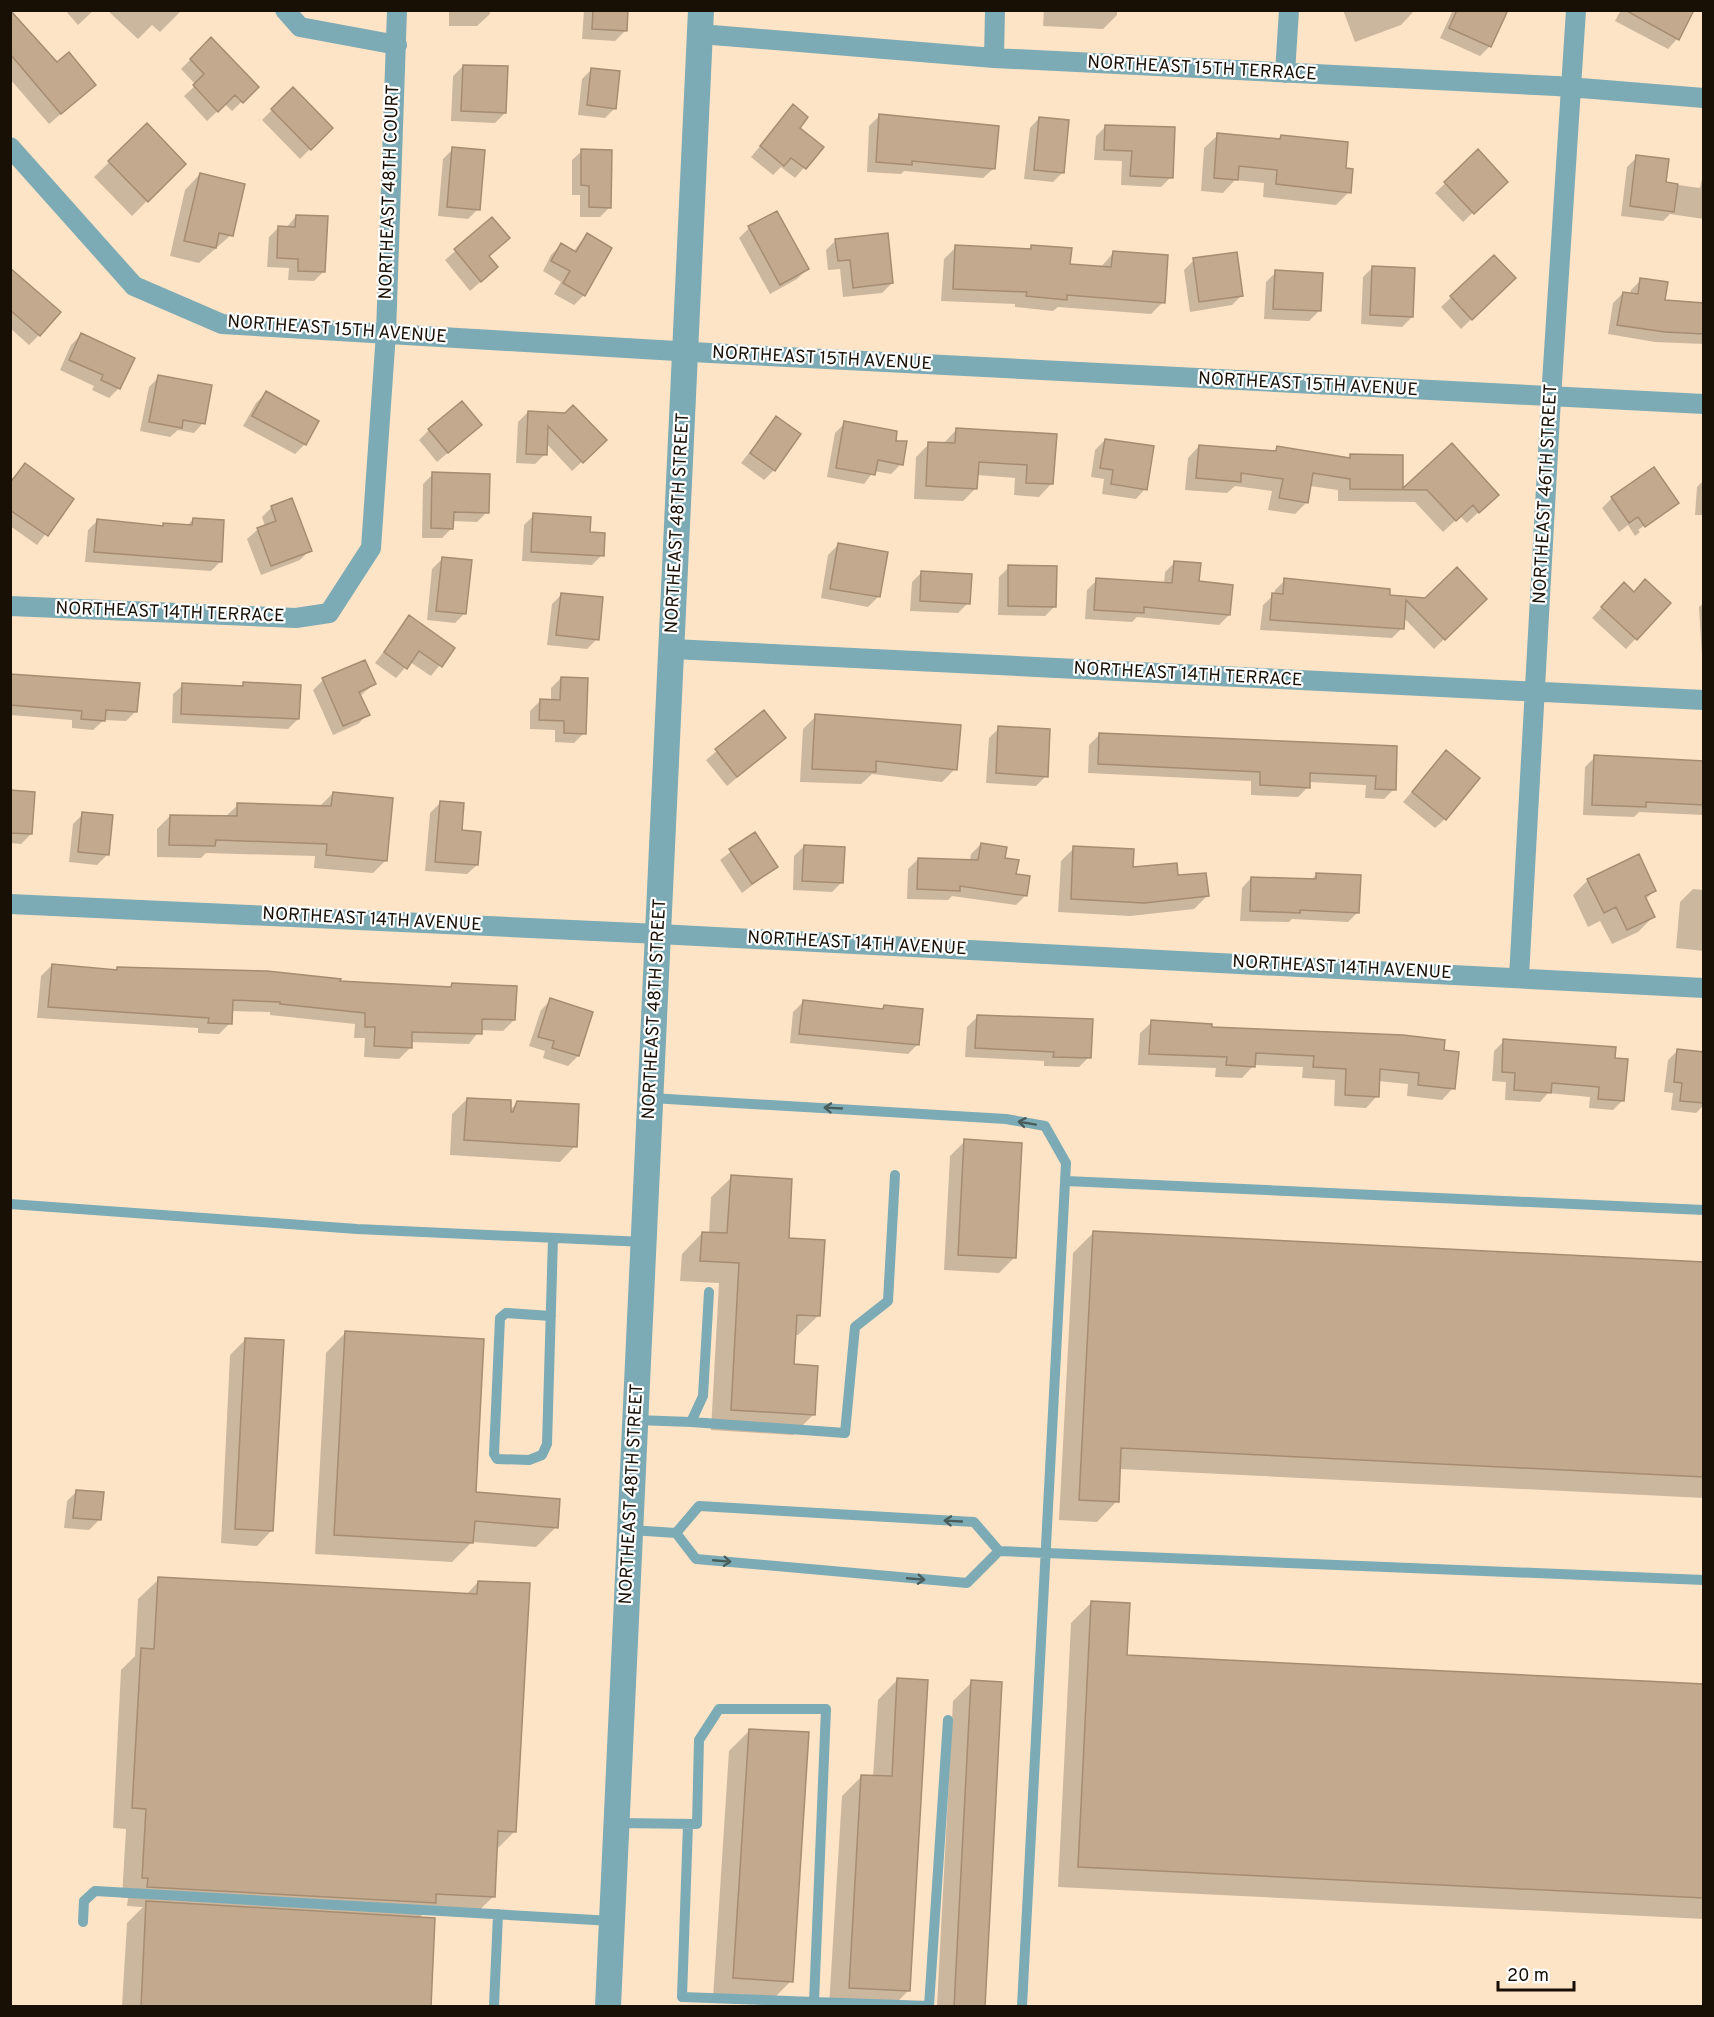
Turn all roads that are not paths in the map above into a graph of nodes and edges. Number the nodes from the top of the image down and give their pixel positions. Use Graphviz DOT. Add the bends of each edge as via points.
graph roads {
  1 [pos="285,10"];
  2 [pos="397,10"];
  3 [pos="995,10"];
  4 [pos="1289,10"];
  5 [pos="1576,10"];
  6 [pos="701,22"];
  7 [pos="397,45"];
  8 [pos="994,58"];
  9 [pos="1285,73"];
  10 [pos="1570,87"];
  11 [pos="1704,98"];
  12 [pos="10,147"];
  13 [pos="386,333"];
  14 [pos="686,351"];
  15 [pos="1551,398"];
  16 [pos="1704,404"];
  17 [pos="10,606"];
  18 [pos="329,613"];
  19 [pos="672,649"];
  20 [pos="1536,692"];
  21 [pos="1704,700"];
  22 [pos="10,904"];
  23 [pos="658,934"];
  24 [pos="1519,977"];
  25 [pos="1704,988"];
  26 [pos="651,1098"];
  27 [pos="895,1175"];
  28 [pos="1066,1181"];
  29 [pos="10,1204"];
  30 [pos="1704,1210"];
  31 [pos="553,1238"];
  32 [pos="644,1242"];
  33 [pos="709,1292"];
  34 [pos="551,1316"];
  35 [pos="636,1419"];
  36 [pos="691,1422"];
  37 [pos="631,1530"];
  38 [pos="676,1533"];
  39 [pos="999,1551"];
  40 [pos="1046,1552"];
  41 [pos="1704,1580"];
  42 [pos="948,1720"];
  43 [pos="617,1823"];
  44 [pos="688,1824"];
  45 [pos="498,1914"];
  46 [pos="612,1921"];
  47 [pos="83,1922"];
  48 [pos="814,2002"];
  49 [pos="494,2007"];
  50 [pos="608,2007"];
  51 [pos="1022,2007"];
  1 -- 7 [label="street" via="300,27"];
  2 -- 7 [label="street, NORTHEAST 48TH COURT"];
  3 -- 8 [label="street"];
  4 -- 9 [label="street"];
  5 -- 10 [label="street, NORTHEAST 46TH STREET"];
  6 -- 8 [label="street, NORTHEAST 15TH TERRACE"];
  6 -- 14 [label="street, NORTHEAST 48TH STREET"];
  7 -- 13 [label="street, NORTHEAST 48TH COURT"];
  8 -- 9 [label="street, NORTHEAST 15TH TERRACE"];
  9 -- 10 [label="street, NORTHEAST 15TH TERRACE"];
  10 -- 11 [label="street, NORTHEAST 15TH TERRACE"];
  10 -- 15 [label="street, NORTHEAST 46TH STREET"];
  12 -- 13 [label="street, NORTHEAST 15TH AVENUE" via="134,286 222,324"];
  13 -- 14 [label="street, NORTHEAST 15TH AVENUE"];
  13 -- 18 [label="street, NORTHEAST 48TH COURT" via="371,548"];
  14 -- 15 [label="street, NORTHEAST 15TH AVENUE"];
  14 -- 19 [label="street, NORTHEAST 48TH STREET"];
  15 -- 16 [label="street, NORTHEAST 15TH AVENUE"];
  15 -- 20 [label="street, NORTHEAST 46TH STREET"];
  17 -- 18 [label="street, NORTHEAST 14TH TERRACE" via="296,618"];
  19 -- 20 [label="street, NORTHEAST 14TH TERRACE"];
  19 -- 23 [label="street, NORTHEAST 48TH STREET"];
  20 -- 21 [label="street, NORTHEAST 14TH TERRACE"];
  20 -- 24 [label="street, NORTHEAST 46TH STREET"];
  22 -- 23 [label="street, NORTHEAST 14TH AVENUE"];
  23 -- 24 [label="street, NORTHEAST 14TH AVENUE"];
  23 -- 26 [label="street, NORTHEAST 48TH STREET"];
  24 -- 25 [label="street, NORTHEAST 14TH AVENUE"];
  28 -- 26 [label="lane, one-way" via="1066,1163 1045,1125 1006,1119"];
  26 -- 32 [label="street, NORTHEAST 48TH STREET"];
  27 -- 36 [label="lane" via="888,1301 855,1327 845,1433"];
  28 -- 30 [label="lane"];
  28 -- 40 [label="lane"];
  29 -- 31 [label="lane" via="357,1229"];
  31 -- 32 [label="lane"];
  31 -- 34 [label="lane"];
  32 -- 35 [label="street, NORTHEAST 48TH STREET"];
  33 -- 36 [label="lane" via="703,1396"];
  34 -- 34 [label="lane" via="547,1444 542,1455 530,1460 497,1459 494,1454 500,1318 506,1313"];
  35 -- 36 [label="lane"];
  35 -- 37 [label="street, NORTHEAST 48TH STREET"];
  37 -- 38 [label="lane"];
  37 -- 43 [label="street, NORTHEAST 48TH STREET"];
  39 -- 38 [label="lane, one-way" via="974,1522 699,1506"];
  38 -- 39 [label="lane, one-way" via="696,1559 967,1583"];
  39 -- 40 [label="lane"];
  40 -- 41 [label="lane"];
  40 -- 51 [label="lane"];
  42 -- 48 [label="lane" via="929,2006"];
  43 -- 44 [label="lane"];
  43 -- 46 [label="street, NORTHEAST 48TH STREET"];
  44 -- 48 [label="lane" via="682,1997"];
  44 -- 48 [label="lane" via="697,1824 699,1740 719,1709 826,1709"];
  45 -- 46 [label="lane"];
  45 -- 47 [label="lane" via="95,1891 84,1901"];
  45 -- 49 [label="lane"];
  46 -- 50 [label="street, NORTHEAST 48TH STREET"];
}
